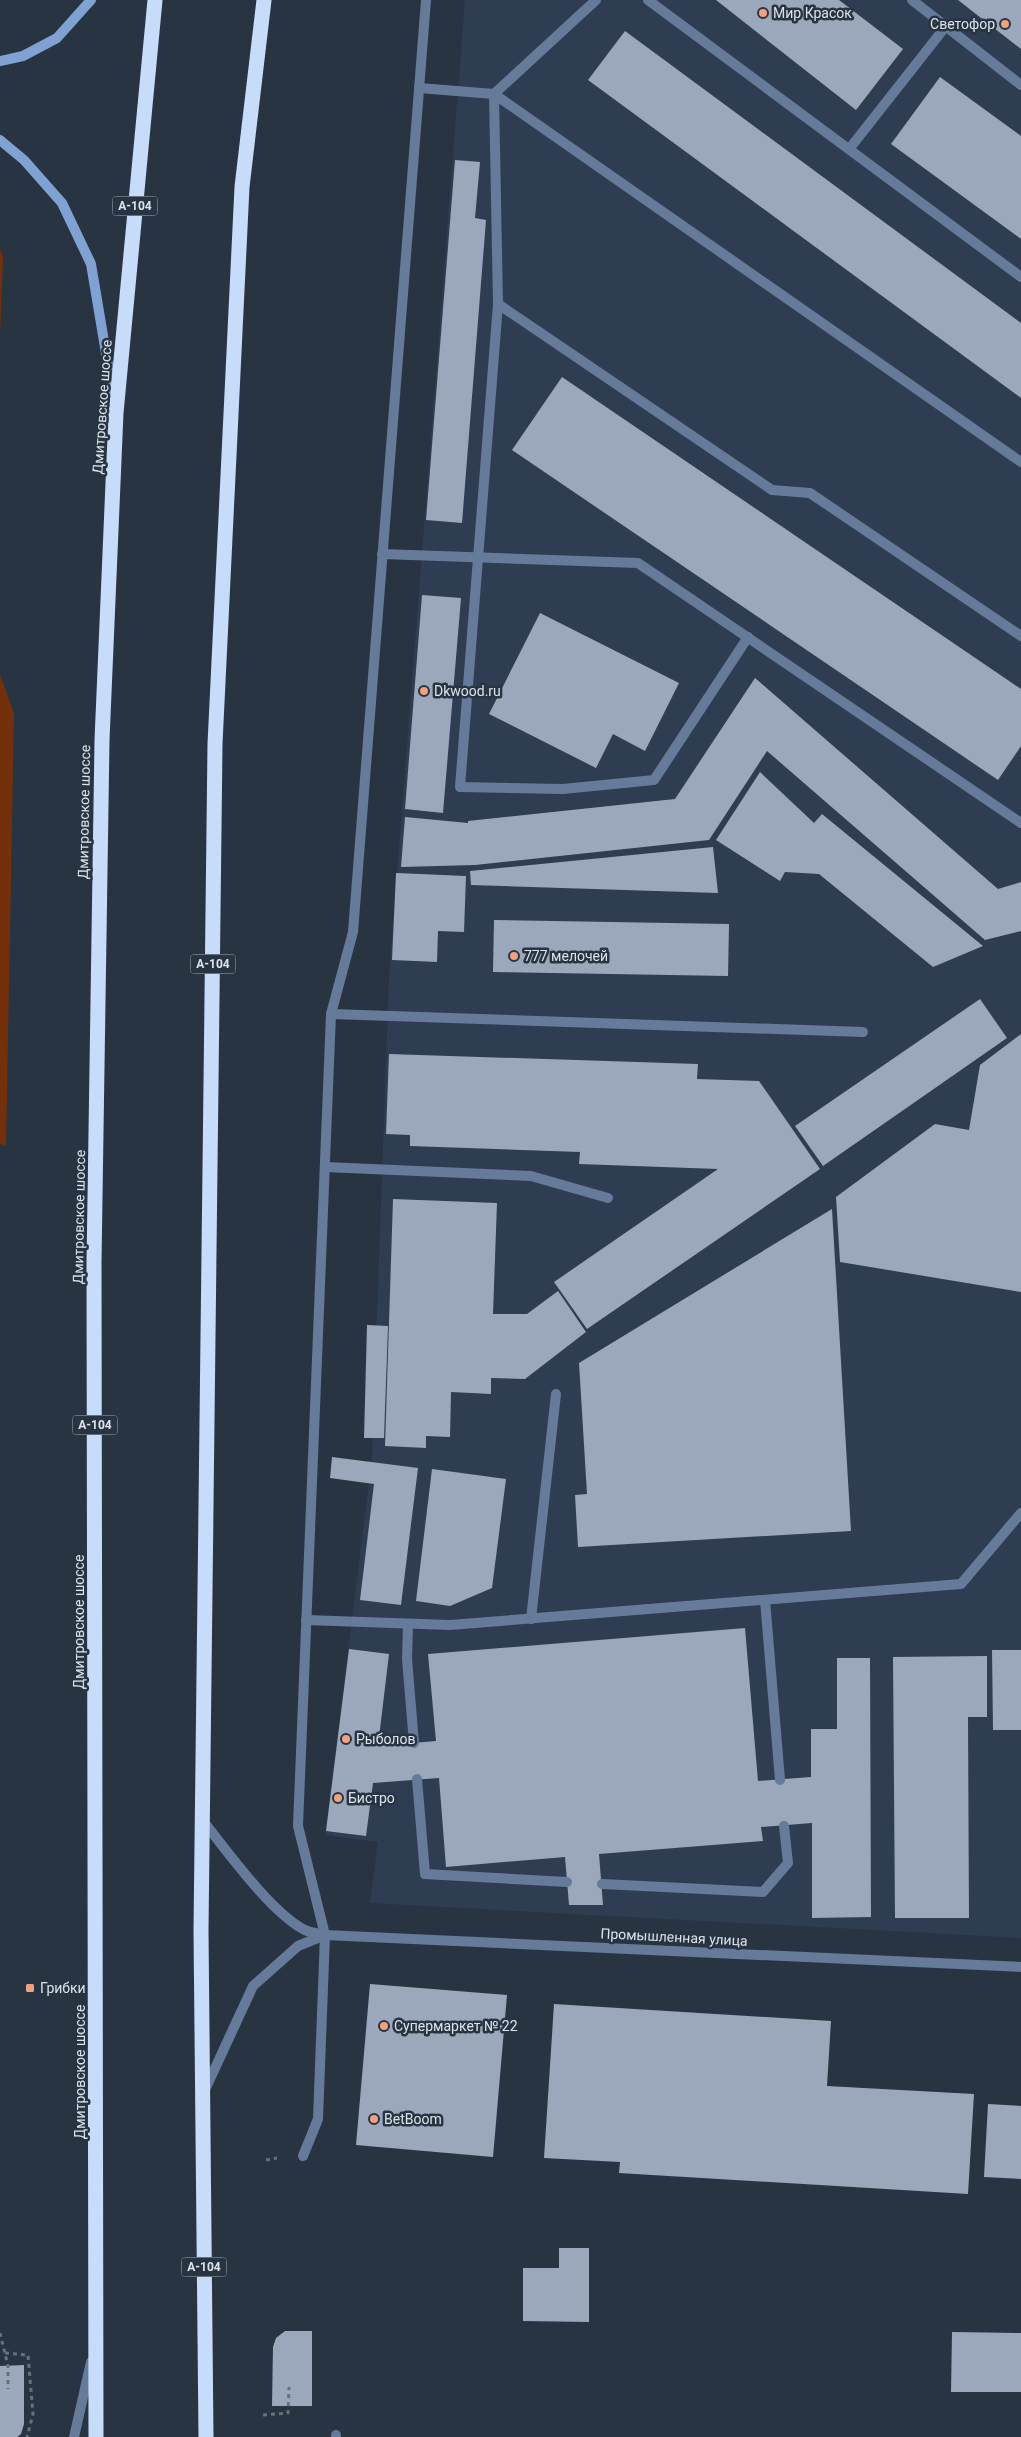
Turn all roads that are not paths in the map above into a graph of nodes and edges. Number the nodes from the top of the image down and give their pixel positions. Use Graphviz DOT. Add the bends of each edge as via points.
graph roads {
  1 [pos="91,0"];
  2 [pos="155,0"];
  3 [pos="264,0"];
  4 [pos="426,0"];
  5 [pos="596,0"];
  6 [pos="648,0"];
  7 [pos="912,0"];
  8 [pos="946,26"];
  9 [pos="0,61"];
  10 [pos="1021,84"];
  11 [pos="419,88"];
  12 [pos="494,94"];
  13 [pos="0,140"];
  14 [pos="850,148"];
  15 [pos="1021,277"];
  16 [pos="498,304"];
  17 [pos="116,413"];
  18 [pos="1021,462"];
  19 [pos="382,554"];
  20 [pos="478,557"];
  21 [pos="1021,636"];
  22 [pos="748,637"];
  23 [pos="1021,823"];
  24 [pos="331,1014"];
  25 [pos="864,1032"];
  26 [pos="325,1167"];
  27 [pos="608,1198"];
  28 [pos="556,1394"];
  29 [pos="1021,1513"];
  30 [pos="765,1600"];
  31 [pos="531,1619"];
  32 [pos="306,1620"];
  33 [pos="408,1624"];
  34 [pos="414,1743"];
  35 [pos="416,1780"];
  36 [pos="780,1780"];
  37 [pos="203,1821"];
  38 [pos="784,1826"];
  39 [pos="567,1882"];
  40 [pos="602,1884"];
  41 [pos="325,1934"];
  42 [pos="1021,1967"];
  43 [pos="202,2096"];
  44 [pos="302,2156"];
  45 [pos="96,2339"];
  46 [pos="74,2437"];
  47 [pos="96,2437"];
  48 [pos="206,2437"];
  1 -- 9 [label="main road" via="57,38 23,56"];
  2 -- 17 [label="highway, Дмитровское шоссе / А-104"];
  3 -- 37 [label="highway, А-104" via="242,186 215,744"];
  4 -- 11 [label="street"];
  5 -- 12 [label="street"];
  6 -- 14 [label="street"];
  7 -- 8 [label="street"];
  8 -- 10 [label="street"];
  8 -- 14 [label="street"];
  11 -- 12 [label="street"];
  11 -- 19 [label="street"];
  12 -- 16 [label="street"];
  12 -- 18 [label="street"];
  13 -- 17 [label="main road, А-104" via="24,160 62,203 91,264"];
  14 -- 15 [label="street"];
  16 -- 20 [label="street"];
  16 -- 21 [label="street" via="772,490 810,493"];
  17 -- 45 [label="highway, Дмитровское шоссе / А-104" via="102,740 94,1263"];
  19 -- 20 [label="street"];
  19 -- 24 [label="street" via="353,932"];
  20 -- 22 [label="street" via="638,562"];
  20 -- 22 [label="street" via="460,786 564,789 654,780"];
  22 -- 23 [label="street"];
  24 -- 25 [label="street"];
  24 -- 26 [label="street"];
  26 -- 27 [label="street" via="531,1176"];
  26 -- 32 [label="street"];
  28 -- 31 [label="street"];
  29 -- 30 [label="street" via="961,1584"];
  30 -- 31 [label="street"];
  30 -- 36 [label="street"];
  31 -- 33 [label="street" via="450,1625"];
  32 -- 33 [label="street"];
  32 -- 41 [label="street" via="298,1826"];
  33 -- 34 [label="street" via="407,1659"];
  35 -- 39 [label="street" via="425,1874"];
  37 -- 41 [label="street, Промышленная улица" via="252,1882 282,1912 304,1930"];
  37 -- 43 [label="highway, А-104"];
  38 -- 40 [label="street" via="788,1863 763,1892"];
  41 -- 42 [label="street, Промышленная улица"];
  41 -- 43 [label="street, Промышленная улица" via="298,1946 253,1986"];
  41 -- 44 [label="street" via="318,2119"];
  43 -- 48 [label="highway, А-104"];
  45 -- 46 [label="street"];
  45 -- 47 [label="highway, Дмитровское шоссе / А-104"];
}
